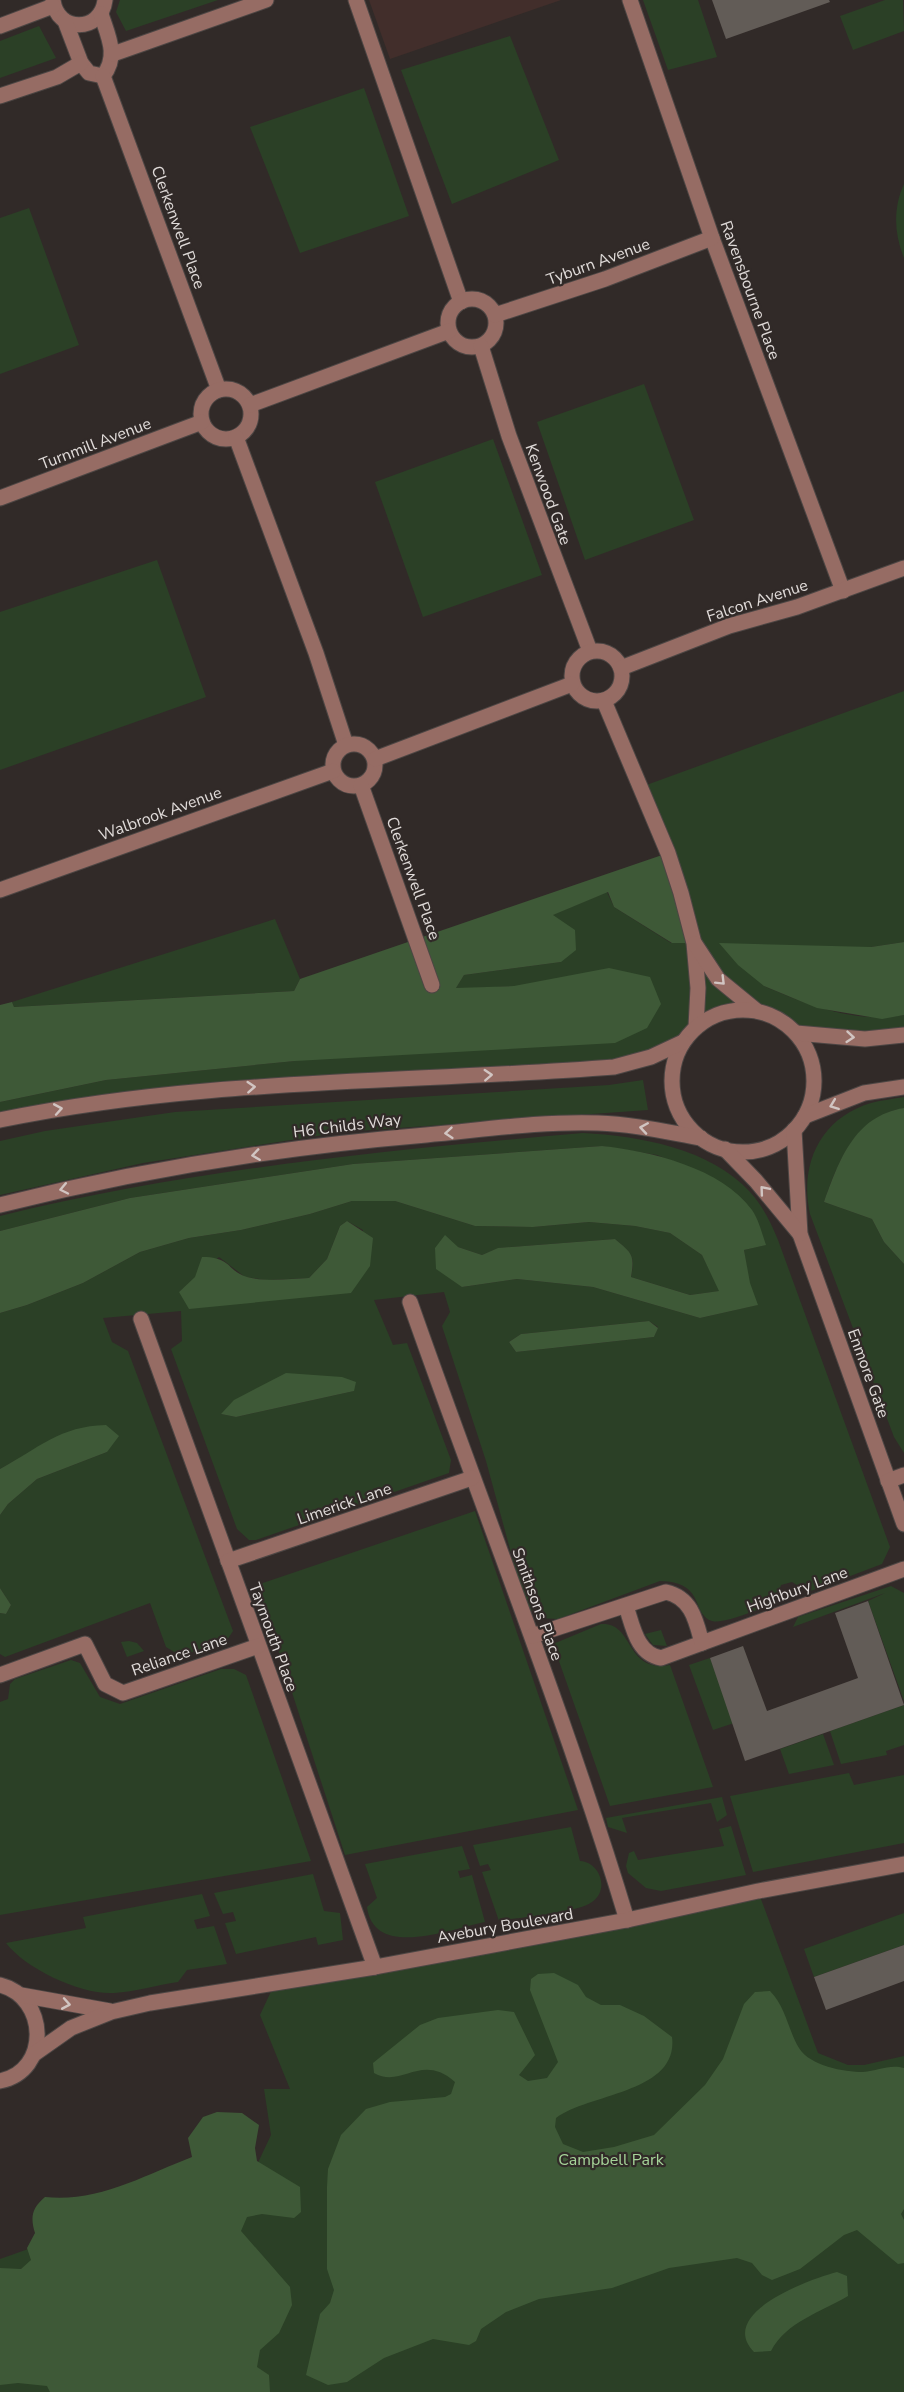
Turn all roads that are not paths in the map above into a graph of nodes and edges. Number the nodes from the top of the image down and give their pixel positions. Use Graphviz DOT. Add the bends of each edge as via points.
graph roads {
  1 [pos="267,0"];
  2 [pos="356,0"];
  3 [pos="630,0"];
  4 [pos="53,3"];
  5 [pos="103,7"];
  6 [pos="65,21"];
  7 [pos="0,26"];
  8 [pos="113,54"];
  9 [pos="81,63"];
  10 [pos="103,76"];
  11 [pos="0,96"];
  12 [pos="712,238"];
  13 [pos="461,302"];
  14 [pos="495,315"];
  15 [pos="449,331"];
  16 [pos="481,346"];
  17 [pos="219,390"];
  18 [pos="250,405"];
  19 [pos="202,422"];
  20 [pos="236,437"];
  21 [pos="0,498"];
  22 [pos="904,568"];
  23 [pos="843,591"];
  24 [pos="590,651"];
  25 [pos="621,668"];
  26 [pos="572,684"];
  27 [pos="604,701"];
  28 [pos="346,745"];
  29 [pos="375,759"];
  30 [pos="333,771"];
  31 [pos="361,785"];
  32 [pos="0,890"];
  33 [pos="694,943"];
  34 [pos="432,985"];
  35 [pos="757,1011"];
  36 [pos="696,1027"];
  37 [pos="796,1033"];
  38 [pos="904,1035"];
  39 [pos="683,1042"];
  40 [pos="904,1087"];
  41 [pos="805,1116"];
  42 [pos="0,1120"];
  43 [pos="794,1130"];
  44 [pos="701,1138"];
  45 [pos="725,1149"];
  46 [pos="0,1205"];
  47 [pos="800,1234"];
  48 [pos="410,1302"];
  49 [pos="141,1319"];
  50 [pos="904,1475"];
  51 [pos="472,1478"];
  52 [pos="888,1481"];
  53 [pos="904,1524"];
  54 [pos="228,1561"];
  55 [pos="904,1569"];
  56 [pos="626,1606"];
  57 [pos="532,1636"];
  58 [pos="702,1643"];
  59 [pos="258,1646"];
  60 [pos="0,1675"];
  61 [pos="904,1864"];
  62 [pos="627,1920"];
  63 [pos="375,1967"];
  64 [pos="0,1971"];
  65 [pos="10,1989"];
  66 [pos="111,2012"];
  67 [pos="34,2054"];
  68 [pos="0,2081"];
  1 -- 8 [label="street"];
  2 -- 13 [label="street"];
  3 -- 12 [label="street, Ravensbourne Place"];
  4 -- 6 [label="street"];
  4 -- 7 [label="street"];
  5 -- 6 [label="street" via="88,24 80,26"];
  5 -- 8 [label="street"];
  6 -- 9 [label="street"];
  8 -- 10 [label="street"];
  9 -- 10 [label="street" via="90,73"];
  9 -- 11 [label="street" via="57,77"];
  10 -- 17 [label="street, Clerkenwell Place"];
  12 -- 14 [label="street, Tyburn Avenue"];
  12 -- 23 [label="street, Ravensbourne Place"];
  13 -- 14 [label="street" via="477,300"];
  13 -- 15 [label="street" via="451,311"];
  14 -- 16 [label="street" via="496,330"];
  15 -- 16 [label="street" via="462,345"];
  15 -- 18 [label="street"];
  16 -- 24 [label="street, Kenwood Gate" via="509,436"];
  17 -- 18 [label="street" via="237,392"];
  17 -- 19 [label="street" via="206,399"];
  18 -- 20 [label="street" via="250,420"];
  19 -- 20 [label="street" via="213,435"];
  19 -- 21 [label="street, Turnmill Avenue"];
  20 -- 28 [label="street"];
  22 -- 23 [label="street, Falcon Avenue"];
  23 -- 25 [label="street, Falcon Avenue" via="729,626"];
  24 -- 25 [label="street" via="612,655"];
  24 -- 26 [label="street" via="577,660"];
  25 -- 27 [label="street" via="623,676 618,691"];
  26 -- 27 [label="street" via="589,700"];
  26 -- 29 [label="street"];
  27 -- 33 [label="street" via="668,853"];
  28 -- 29 [label="street" via="366,747"];
  28 -- 30 [label="street" via="336,753"];
  29 -- 31 [label="street" via="373,774"];
  30 -- 31 [label="street" via="341,782"];
  30 -- 32 [label="street, Walbrook Avenue"];
  31 -- 34 [label="street, Clerkenwell Place"];
  33 -- 35 [label="street, one-way" via="718,979"];
  33 -- 36 [label="street"];
  35 -- 36 [label="street" via="735,1010 713,1016"];
  35 -- 37 [label="street" via="778,1019"];
  36 -- 39 [label="street"];
  37 -- 38 [label="street, one-way" via="865,1039"];
  37 -- 41 [label="street" via="808,1052 814,1073 813,1095"];
  42 -- 39 [label="street, one-way" via="102,1101 192,1091 614,1067 651,1057"];
  39 -- 44 [label="street" via="674,1062 672,1083 676,1104 686,1123"];
  40 -- 41 [label="street, one-way" via="864,1093"];
  41 -- 43 [label="street"];
  43 -- 45 [label="street" via="774,1145 750,1151"];
  43 -- 47 [label="street, Enmore Gate"];
  44 -- 45 [label="street"];
  44 -- 46 [label="street, H6 Childs Way, one-way" via="598,1123 355,1141 183,1166"];
  47 -- 45 [label="street, Enmore Gate, one-way"];
  47 -- 52 [label="street, Enmore Gate"];
  48 -- 51 [label="street, Smithsons Place"];
  49 -- 54 [label="street, Taymouth Place"];
  50 -- 52 [label="street"];
  51 -- 54 [label="street, Limerick Lane"];
  51 -- 57 [label="street, Smithsons Place"];
  52 -- 53 [label="street, Enmore Gate"];
  54 -- 59 [label="street, Taymouth Place"];
  55 -- 58 [label="street, Highbury Lane"];
  56 -- 57 [label="street"];
  56 -- 58 [label="street" via="666,1592 679,1595 694,1615"];
  56 -- 58 [label="street, Highbury Lane" via="643,1650 650,1656 661,1658"];
  57 -- 62 [label="street, Smithsons Place"];
  59 -- 60 [label="street, Reliance Lane" via="123,1693 105,1684 85,1644"];
  59 -- 63 [label="street, Taymouth Place"];
  61 -- 62 [label="street, Avebury Boulevard"];
  62 -- 63 [label="street, Avebury Boulevard"];
  63 -- 66 [label="street, Avebury Boulevard"];
  64 -- 65 [label="street"];
  65 -- 66 [label="street, Avebury Boulevard, one-way"];
  65 -- 67 [label="street" via="32,2007 38,2038"];
  66 -- 67 [label="street, Avebury Boulevard" via="71,2028"];
  67 -- 68 [label="street, Avebury Boulevard" via="17,2074"];
}
